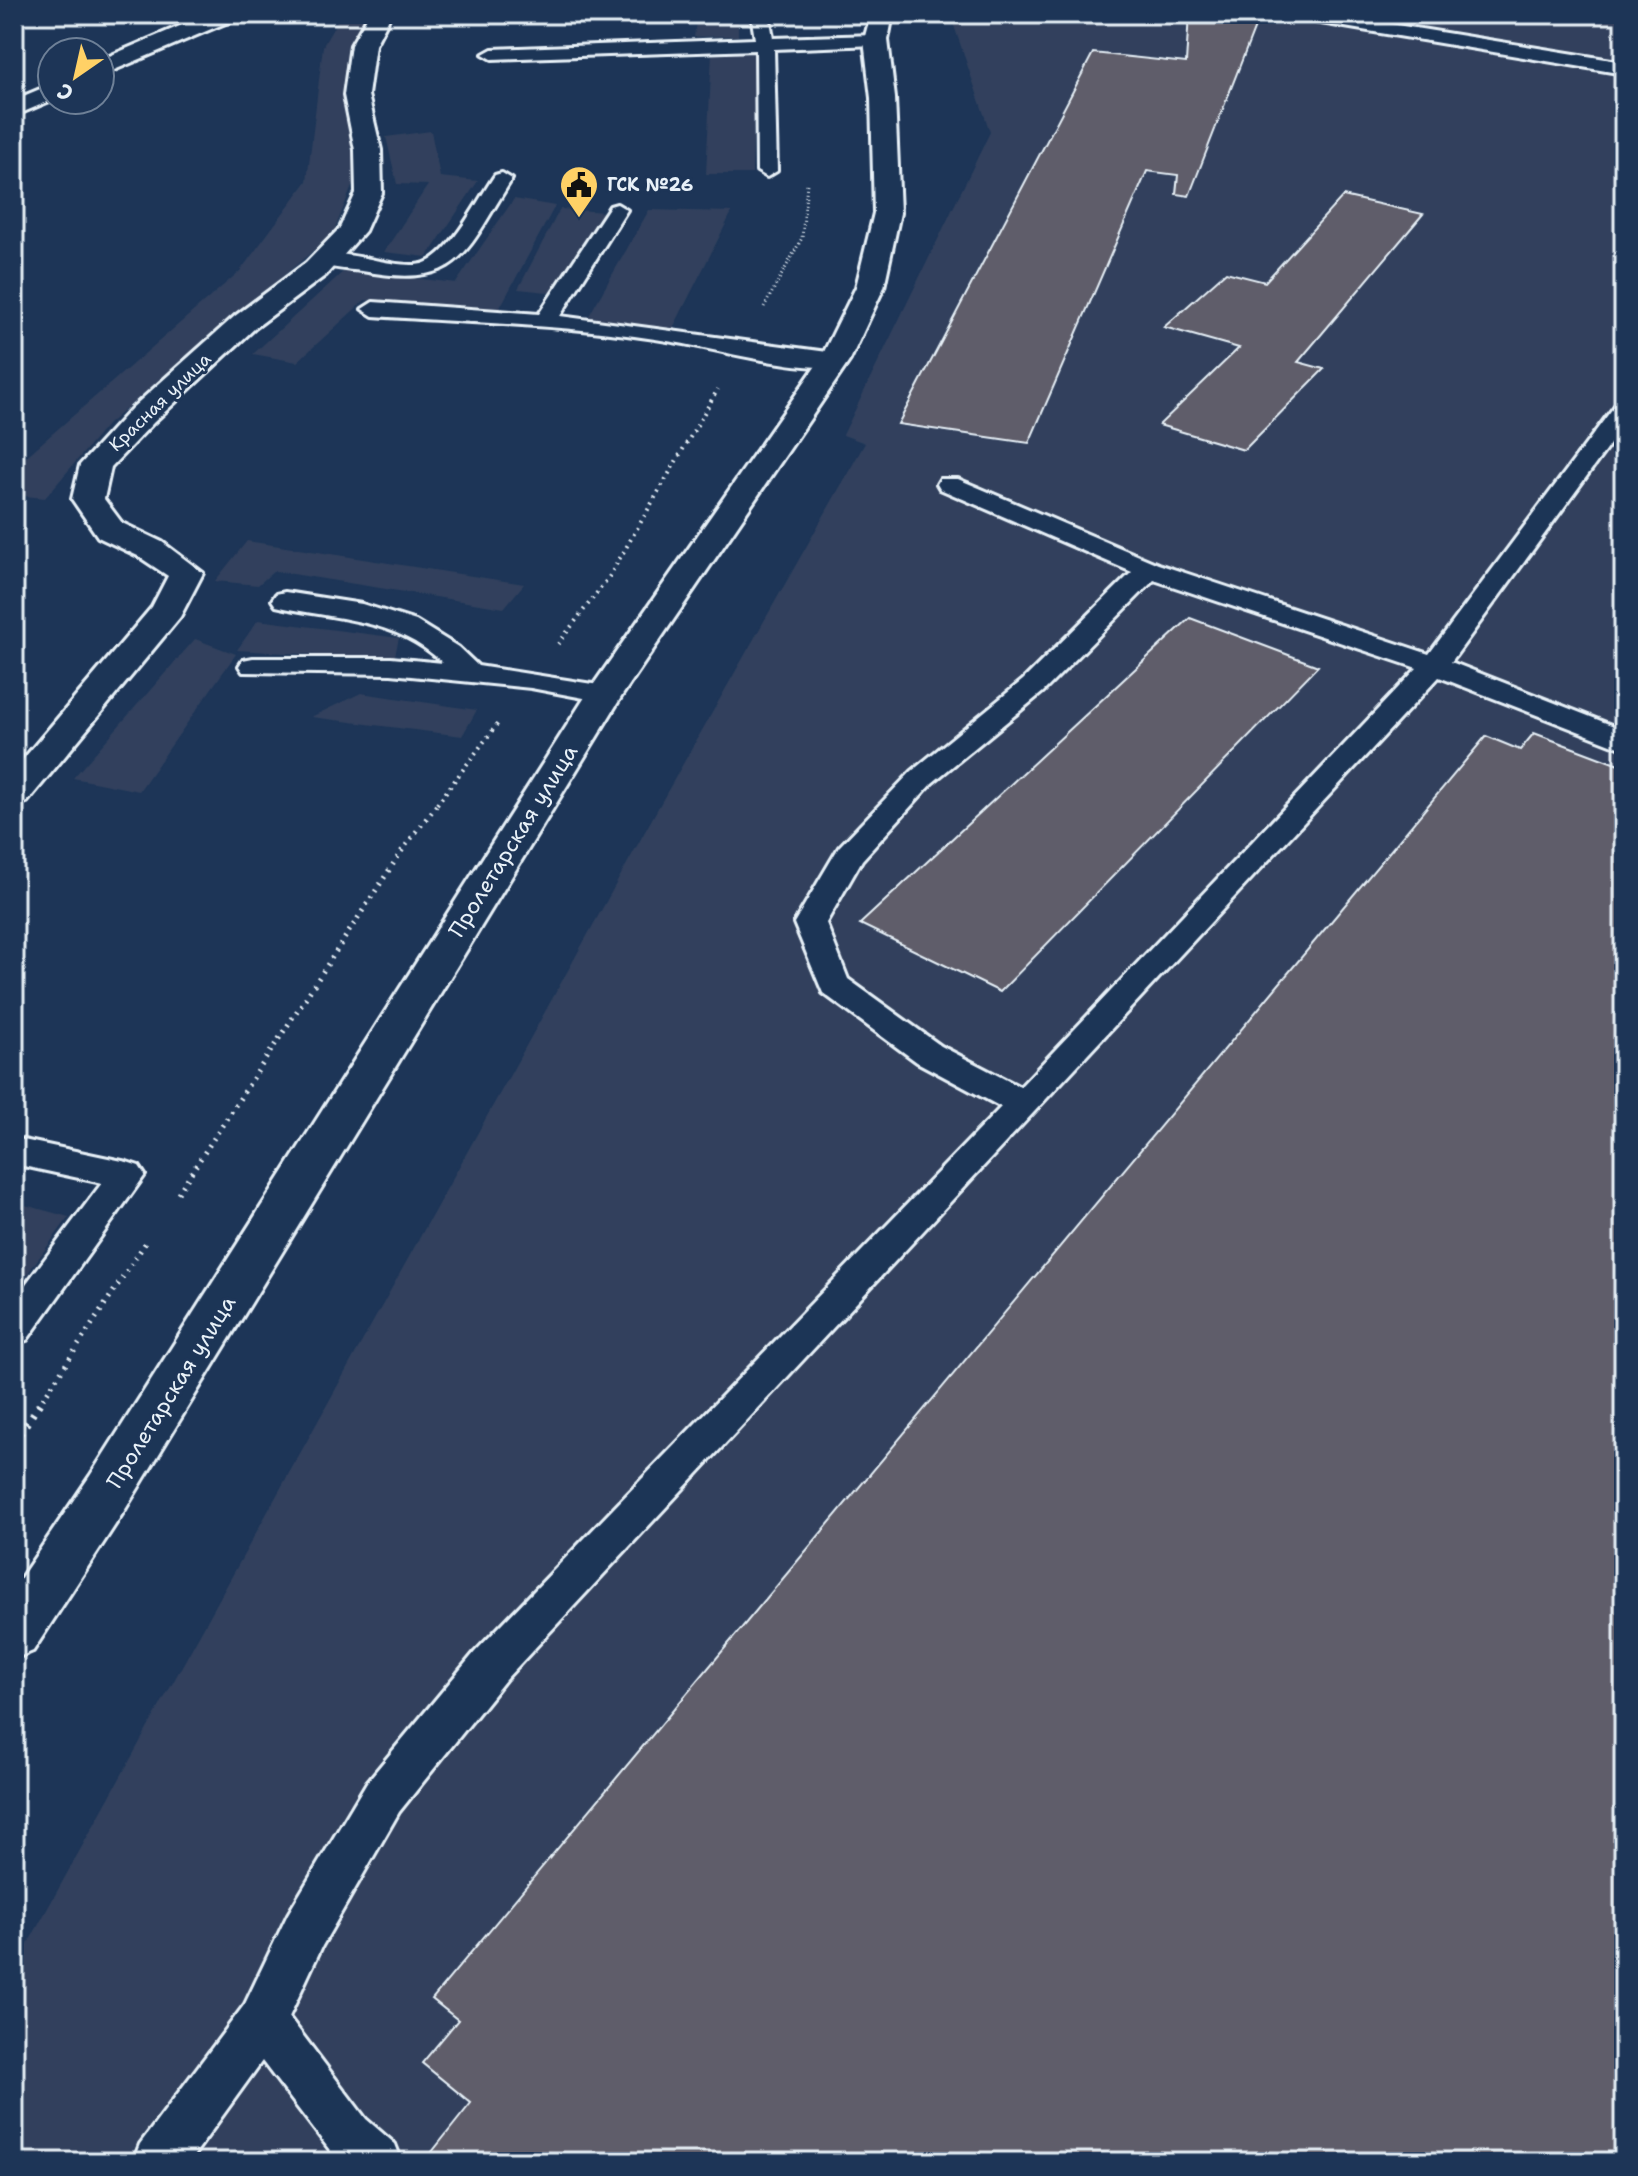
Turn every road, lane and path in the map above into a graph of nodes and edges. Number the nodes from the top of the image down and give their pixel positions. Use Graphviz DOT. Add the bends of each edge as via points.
graph roads {
  1 [pos="227,14"];
  2 [pos="380,14"];
  3 [pos="760,14"];
  4 [pos="1297,14"];
  5 [pos="879,27"];
  6 [pos="765,44"];
  7 [pos="492,54"];
  8 [pos="116,62"];
  9 [pos="1624,68"];
  10 [pos="36,99"];
  11 [pos="14,109"];
  12 [pos="808,169"];
  13 [pos="767,171"];
  14 [pos="502,179"];
  15 [pos="617,210"];
  16 [pos="326,259"];
  17 [pos="373,309"];
  18 [pos="546,321"];
  19 [pos="741,350"];
  20 [pos="835,360"];
  21 [pos="1624,409"];
  22 [pos="949,484"];
  23 [pos="1149,570"];
  24 [pos="285,600"];
  25 [pos="1435,665"];
  26 [pos="253,666"];
  27 [pos="469,673"];
  28 [pos="531,680"];
  29 [pos="605,694"];
  30 [pos="1624,740"];
  31 [pos="14,794"];
  32 [pos="1024,1104"];
  33 [pos="14,1151"];
  34 [pos="170,1205"];
  35 [pos="152,1232"];
  36 [pos="14,1329"];
  37 [pos="14,1443"];
  38 [pos="14,1634"];
  39 [pos="262,2021"];
  40 [pos="158,2162"];
  41 [pos="377,2162"];
  1 -- 8 [label="main road"];
  2 -- 16 [label="main road, Красная улица" via="363,45 356,95 368,150 369,193 352,231"];
  3 -- 6 [label="lane"];
  4 -- 9 [label="lane"];
  5 -- 6 [label="lane"];
  5 -- 20 [label="main road, Пролетарская улица" via="887,213 870,287"];
  6 -- 7 [label="lane"];
  6 -- 13 [label="lane"];
  10 -- 11 [label="main road"];
  12 -- 19 [label="path" via="802,238"];
  14 -- 16 [label="lane" via="451,251 431,269"];
  15 -- 18 [label="lane"];
  16 -- 31 [label="main road, Красная улица" via="191,369 96,465 88,499 110,530 186,573 168,610"];
  17 -- 18 [label="lane"];
  18 -- 19 [label="lane" via="679,336"];
  19 -- 20 [label="lane"];
  19 -- 28 [label="path" via="609,577"];
  20 -- 29 [label="main road, Пролетарская улица"];
  21 -- 25 [label="lane"];
  22 -- 23 [label="lane"];
  23 -- 25 [label="lane"];
  23 -- 32 [label="lane" via="1033,686 922,777 850,854 810,923 834,985 929,1054"];
  24 -- 27 [label="lane" via="405,623 447,649"];
  25 -- 30 [label="lane"];
  25 -- 32 [label="lane"];
  26 -- 27 [label="lane" via="391,666"];
  27 -- 28 [label="lane"];
  28 -- 29 [label="lane"];
  28 -- 34 [label="path" via="403,849"];
  29 -- 38 [label="main road, Пролетарская улица"];
  32 -- 39 [label="lane" via="490,1666 383,1797 305,1930"];
  33 -- 36 [label="lane" via="127,1175"];
  35 -- 37 [label="path"];
  39 -- 40 [label="lane"];
  39 -- 41 [label="lane" via="348,2137"];
}
